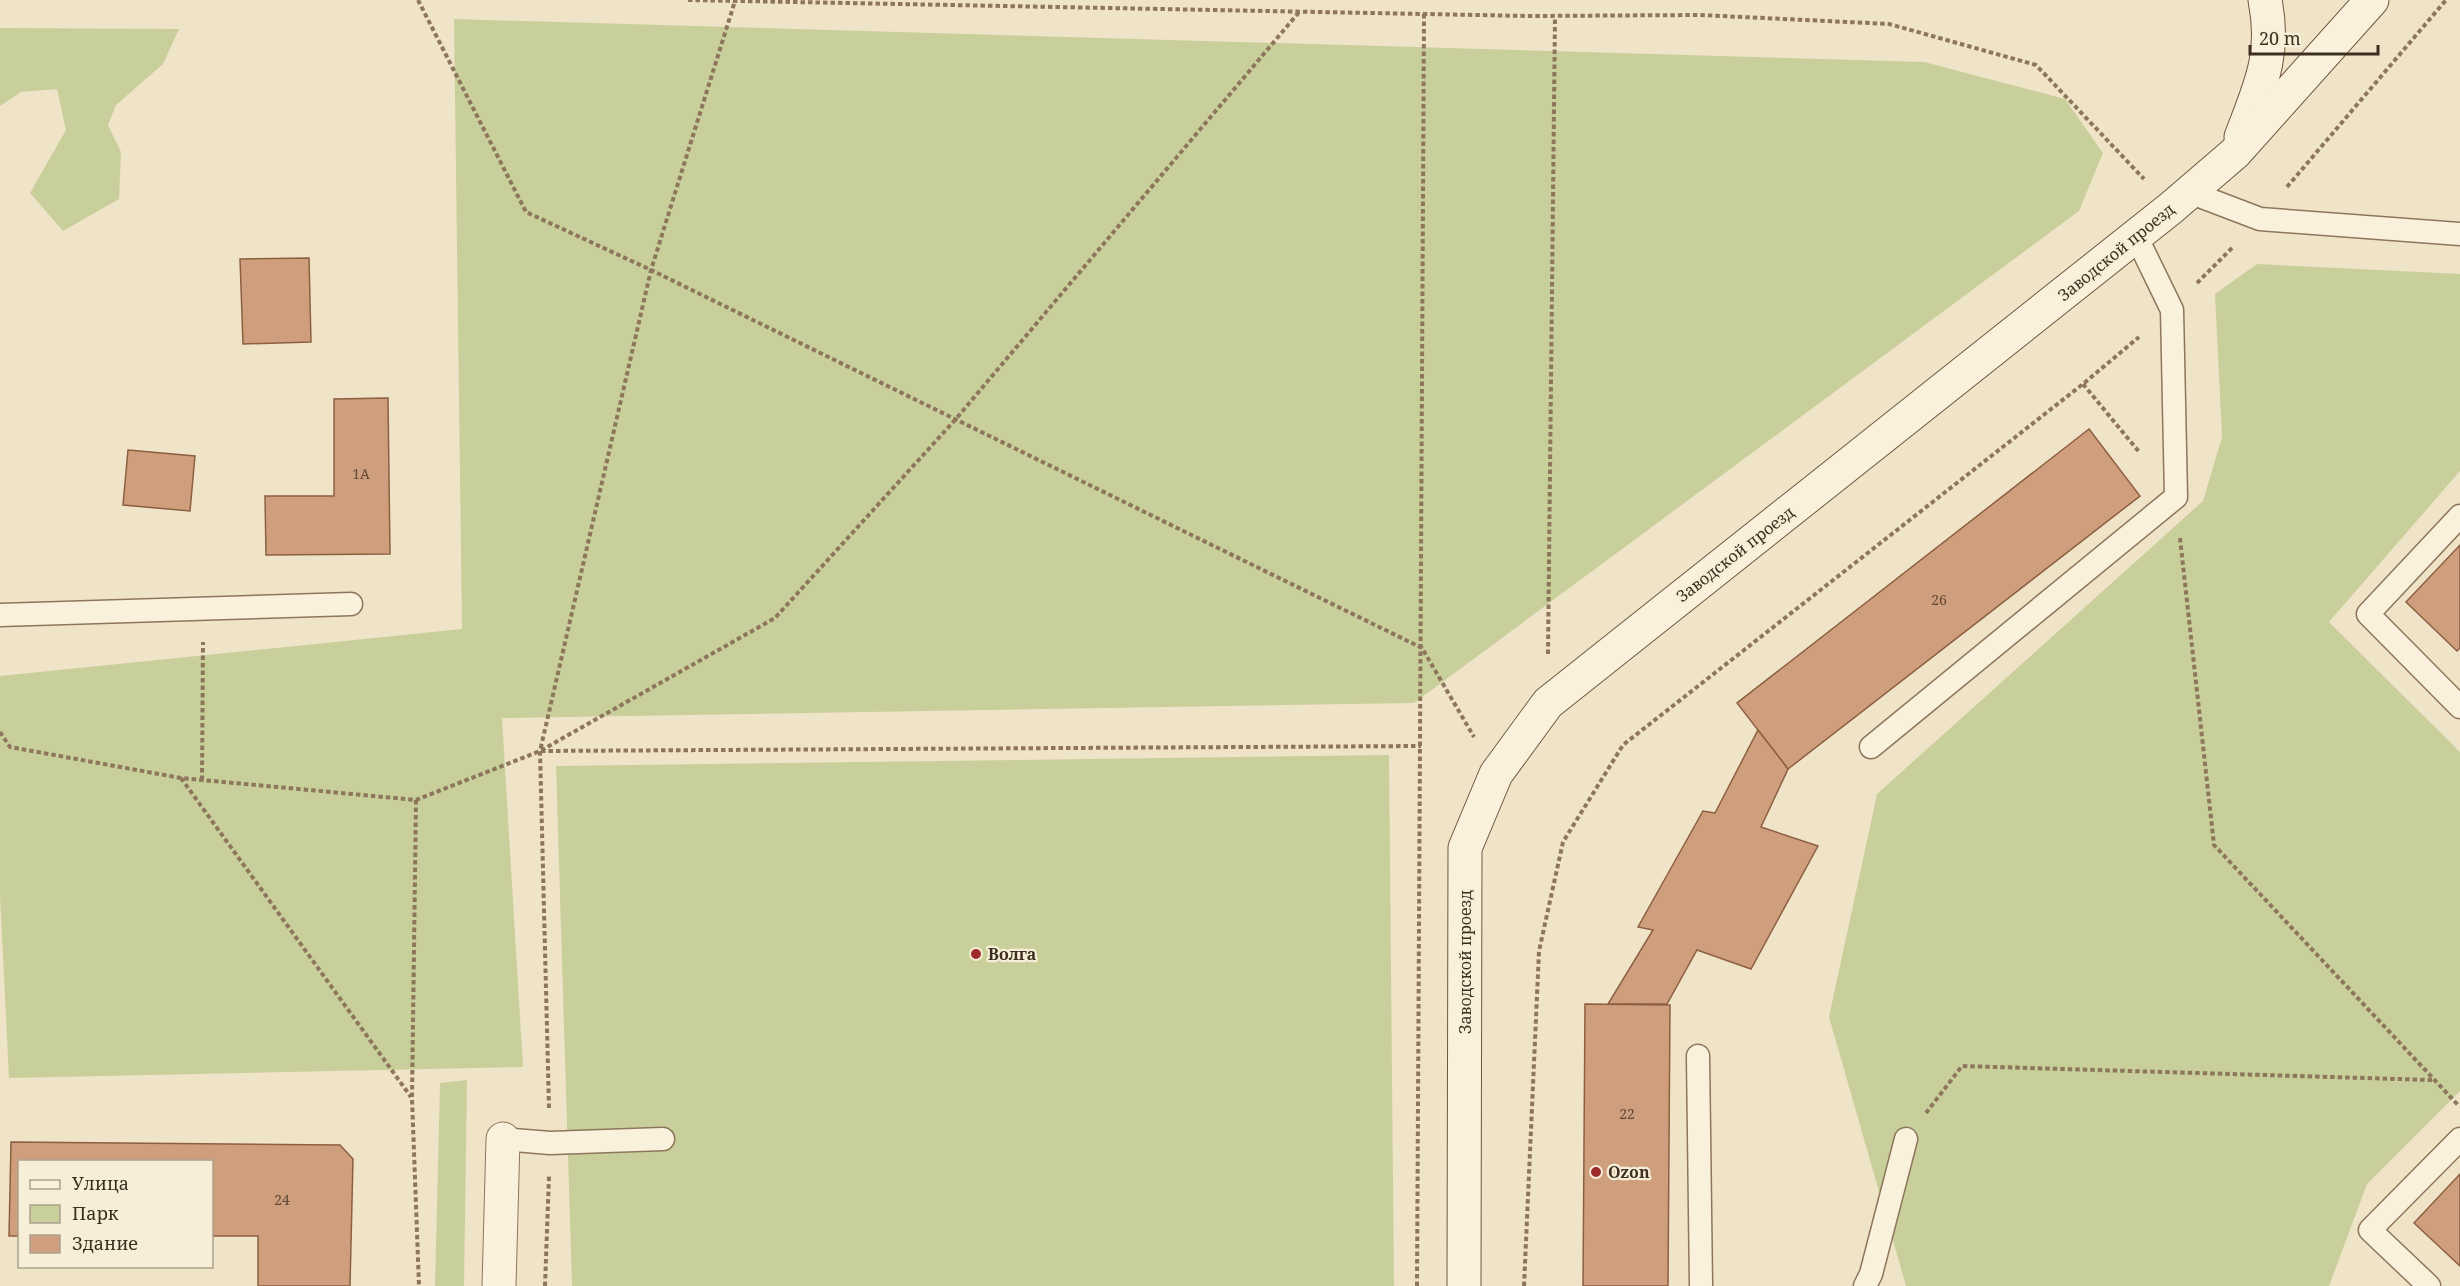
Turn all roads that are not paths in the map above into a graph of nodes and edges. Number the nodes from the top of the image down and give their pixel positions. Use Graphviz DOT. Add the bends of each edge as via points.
graph roads {
  1 [pos="2265,0"];
  2 [pos="2372,0"];
  3 [pos="2235,153"];
  4 [pos="2180,200"];
  5 [pos="2460,234"];
  6 [pos="2136,236"];
  7 [pos="2460,516"];
  8 [pos="351,604"];
  9 [pos="0,615"];
  10 [pos="2460,707"];
  11 [pos="1872,747"];
  12 [pos="1698,1056"];
  13 [pos="503,1139"];
  14 [pos="663,1139"];
  15 [pos="1906,1139"];
  16 [pos="2460,1139"];
  17 [pos="499,1286"];
  18 [pos="1464,1286"];
  19 [pos="1701,1286"];
  20 [pos="1865,1286"];
  21 [pos="2429,1286"];
  1 -- 3 [label="street" via="2270,40 2266,69"];
  2 -- 3 [label="street, Заводской проезд"];
  3 -- 4 [label="street, Заводской проезд"];
  4 -- 5 [label="lane" via="2260,219"];
  4 -- 6 [label="street, Заводской проезд"];
  6 -- 11 [label="lane" via="2172,310 2176,497"];
  6 -- 18 [label="street, Заводской проезд" via="1548,702 1496,774 1465,848"];
  7 -- 10 [label="lane" via="2368,614"];
  8 -- 9 [label="lane"];
  12 -- 19 [label="lane"];
  13 -- 14 [label="lane" via="550,1143"];
  13 -- 17 [label="street"];
  15 -- 20 [label="lane"];
  16 -- 21 [label="lane" via="2370,1230"];
}
